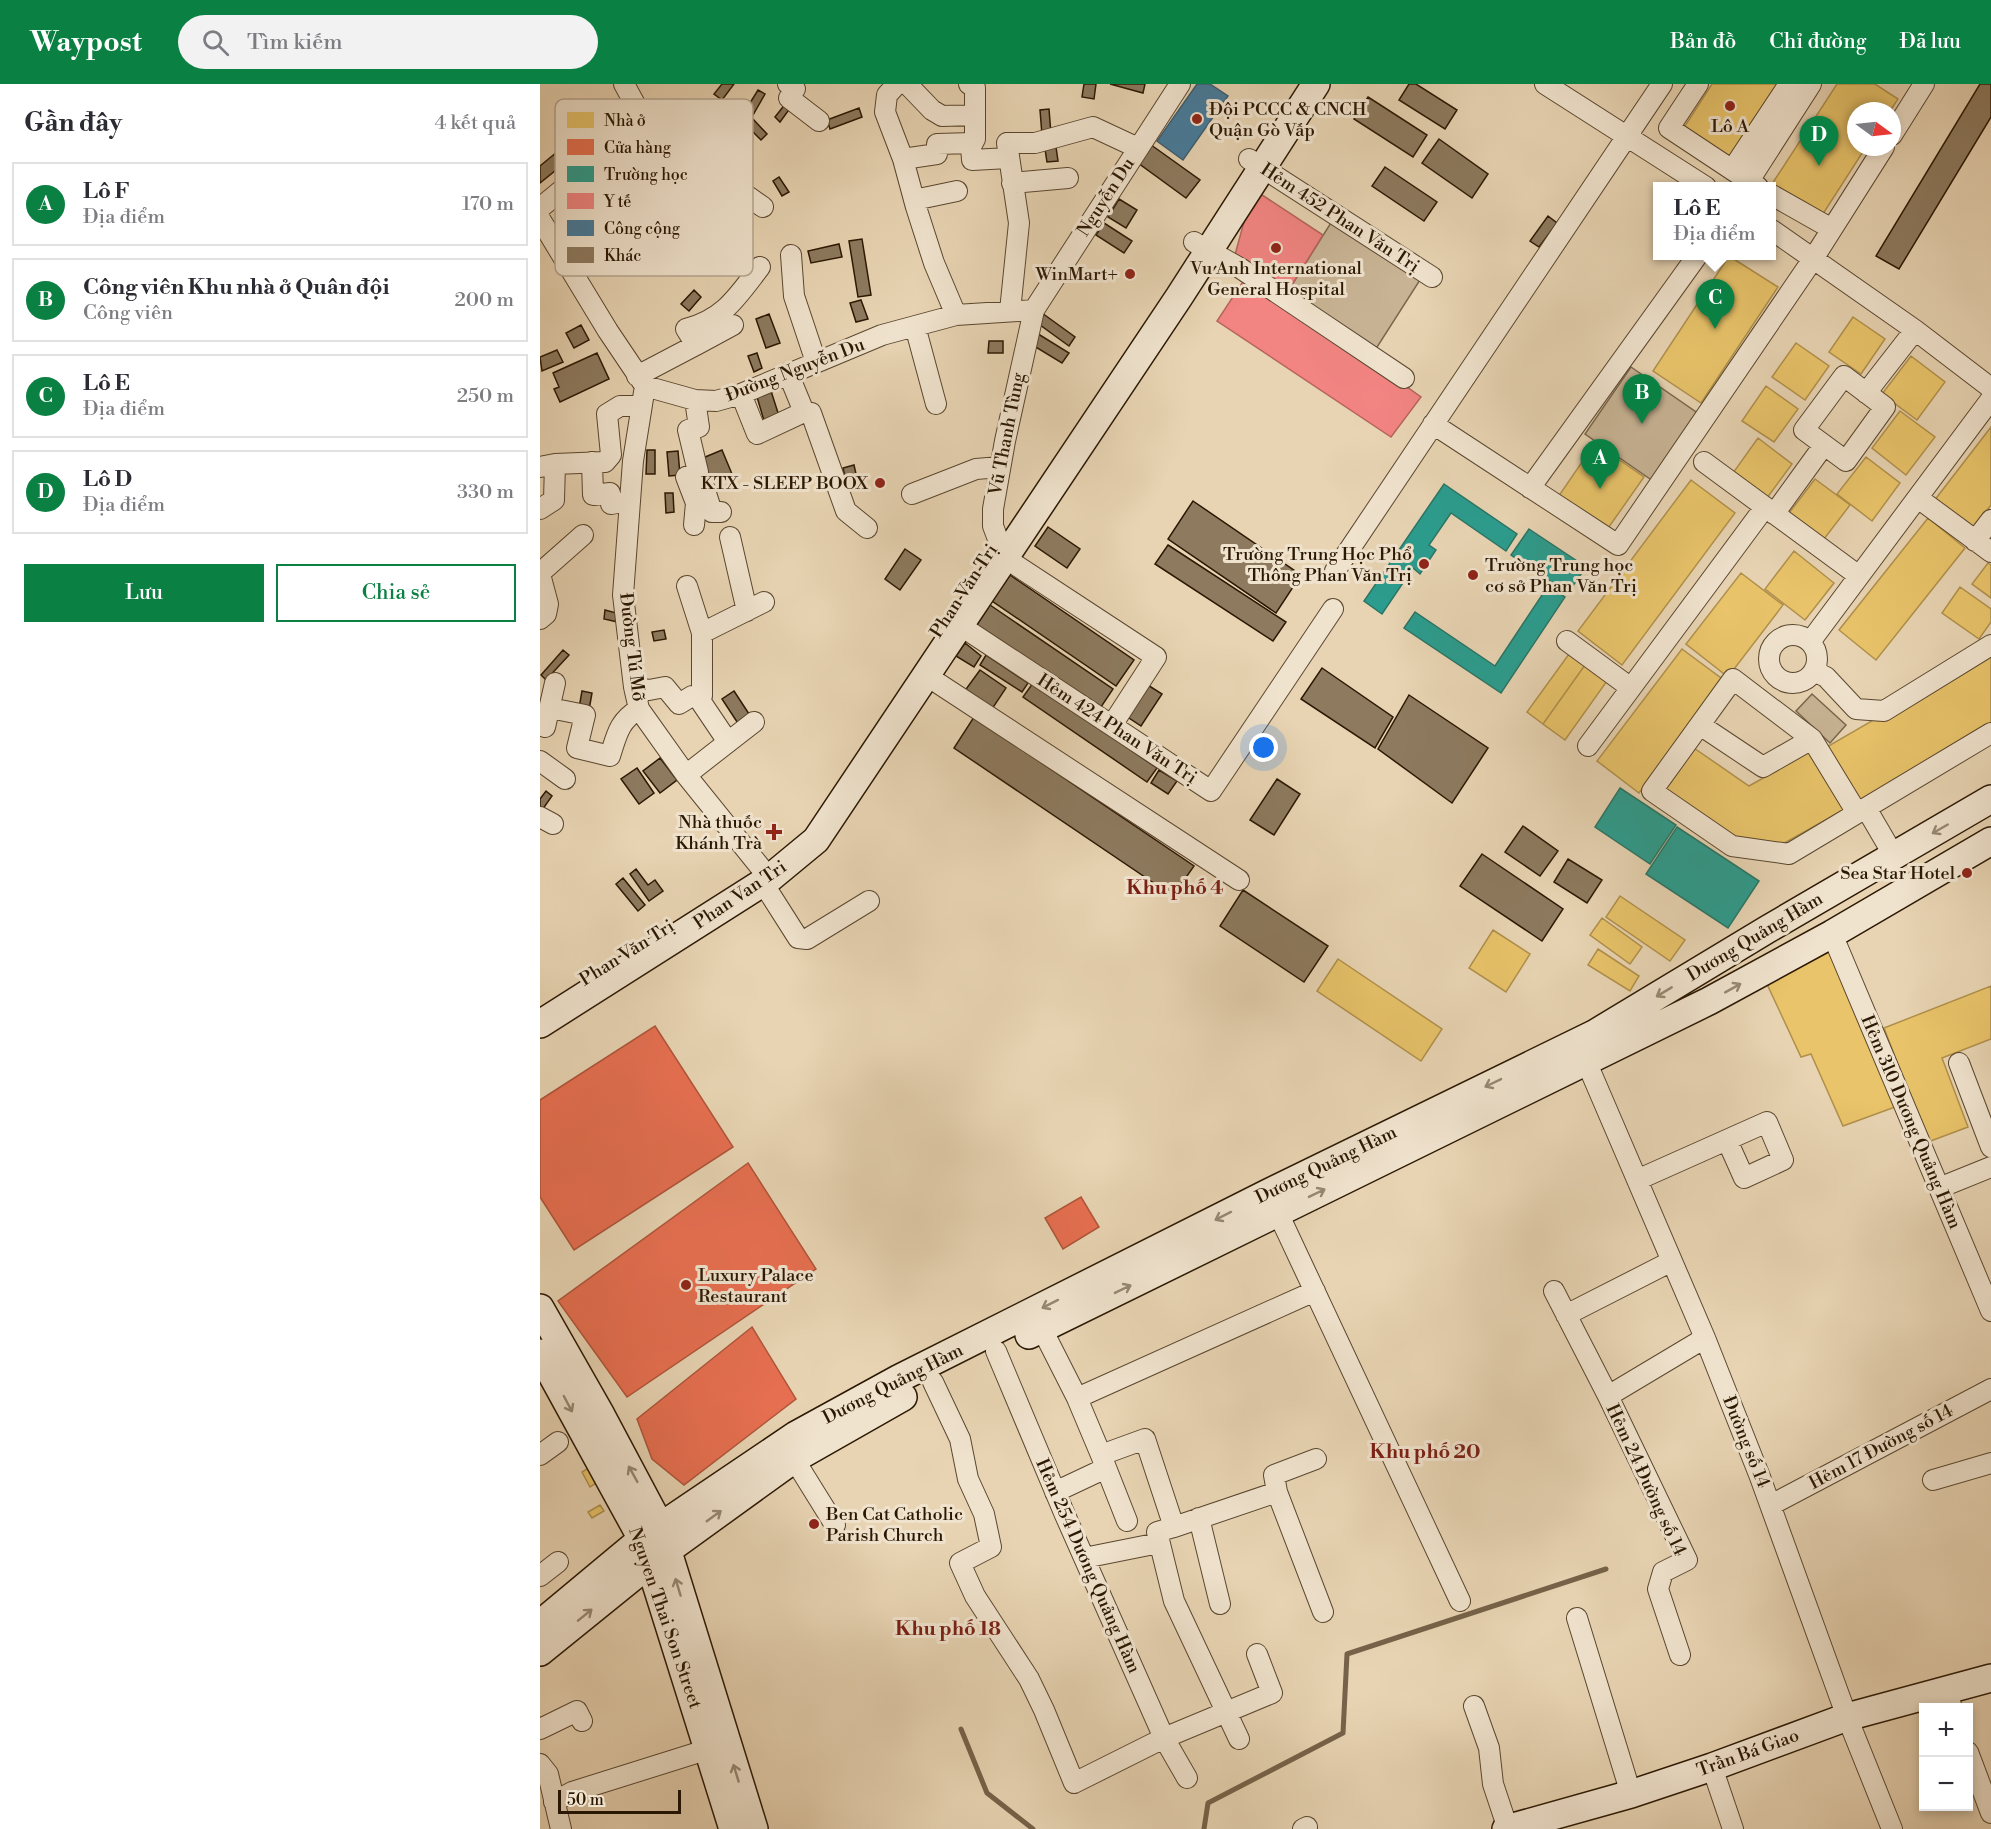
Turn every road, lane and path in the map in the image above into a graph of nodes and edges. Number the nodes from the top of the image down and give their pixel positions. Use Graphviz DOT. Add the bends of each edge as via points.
graph roads {
  1 [pos="624,84"];
  2 [pos="788,84"];
  3 [pos="897,84"];
  4 [pos="907,84"];
  5 [pos="969,84"];
  6 [pos="1180,84"];
  7 [pos="1298,84"];
  8 [pos="1316,84"];
  9 [pos="1545,84"];
  10 [pos="1662,84"];
  11 [pos="1698,84"];
  12 [pos="1789,84"];
  13 [pos="1811,84"];
  14 [pos="1924,84"];
  15 [pos="632,99"];
  16 [pos="975,115"];
  17 [pos="819,121"];
  18 [pos="1901,121"];
  19 [pos="1627,136"];
  20 [pos="973,143"];
  21 [pos="1138,148"];
  22 [pos="1008,151"];
  23 [pos="1878,156"];
  24 [pos="903,159"];
  25 [pos="1255,163"];
  26 [pos="1068,178"];
  27 [pos="1746,181"];
  28 [pos="1700,182"];
  29 [pos="1012,183"];
  30 [pos="957,191"];
  31 [pos="555,196"];
  32 [pos="1776,197"];
  33 [pos="753,200"];
  34 [pos="914,200"];
  35 [pos="763,207"];
  36 [pos="540,208"];
  37 [pos="540,219"];
  38 [pos="1832,229"];
  39 [pos="1776,233"];
  40 [pos="555,243"];
  41 [pos="1201,246"];
  42 [pos="791,255"];
  43 [pos="1813,259"];
  44 [pos="1693,260"];
  45 [pos="760,267"];
  46 [pos="576,276"];
  47 [pos="1432,277"];
  48 [pos="1034,310"];
  49 [pos="1010,311"];
  50 [pos="956,315"];
  51 [pos="733,325"];
  52 [pos="915,326"];
  53 [pos="1915,330"];
  54 [pos="696,345"];
  55 [pos="816,362"];
  56 [pos="788,374"];
  57 [pos="1404,378"];
  58 [pos="641,381"];
  59 [pos="1991,388"];
  60 [pos="1866,393"];
  61 [pos="741,394"];
  62 [pos="1991,399"];
  63 [pos="695,400"];
  64 [pos="936,404"];
  65 [pos="641,406"];
  66 [pos="804,412"];
  67 [pos="1432,424"];
  68 [pos="1824,445"];
  69 [pos="592,462"];
  70 [pos="1704,462"];
  71 [pos="547,466"];
  72 [pos="1000,466"];
  73 [pos="698,472"];
  74 [pos="1530,488"];
  75 [pos="912,494"];
  76 [pos="1918,498"];
  77 [pos="630,501"];
  78 [pos="540,509"];
  79 [pos="1770,510"];
  80 [pos="721,512"];
  81 [pos="1991,520"];
  82 [pos="694,525"];
  83 [pos="867,528"];
  84 [pos="583,535"];
  85 [pos="730,537"];
  86 [pos="1975,540"];
  87 [pos="1001,549"];
  88 [pos="1991,552"];
  89 [pos="1335,571"];
  90 [pos="540,573"];
  91 [pos="1859,576"];
  92 [pos="687,586"];
  93 [pos="1333,609"];
  94 [pos="540,619"];
  95 [pos="961,626"];
  96 [pos="702,633"];
  97 [pos="1567,641"];
  98 [pos="1810,642"];
  99 [pos="1991,645"];
  100 [pos="1814,671"];
  101 [pos="927,676"];
  102 [pos="1779,679"];
  103 [pos="555,683"];
  104 [pos="634,687"];
  105 [pos="1631,688"];
  106 [pos="697,696"];
  107 [pos="1762,701"];
  108 [pos="899,703"];
  109 [pos="550,708"];
  110 [pos="639,709"];
  111 [pos="754,722"];
  112 [pos="1112,725"];
  113 [pos="1700,725"];
  114 [pos="545,727"];
  115 [pos="1991,733"];
  116 [pos="1812,739"];
  117 [pos="728,742"];
  118 [pos="1588,746"];
  119 [pos="540,761"];
  120 [pos="686,775"];
  121 [pos="565,779"];
  122 [pos="1991,799"];
  123 [pos="1861,811"];
  124 [pos="1991,841"];
  125 [pos="1894,856"];
  126 [pos="762,875"];
  127 [pos="1239,880"];
  128 [pos="869,901"];
  129 [pos="1832,934"];
  130 [pos="639,953"];
  131 [pos="540,1009"];
  132 [pos="540,1024"];
  133 [pos="1582,1052"];
  134 [pos="1959,1063"];
  135 [pos="1727,1140"];
  136 [pos="1991,1147"];
  137 [pos="1991,1167"];
  138 [pos="1637,1180"];
  139 [pos="1939,1188"];
  140 [pos="1278,1213"];
  141 [pos="1672,1261"];
  142 [pos="1315,1291"];
  143 [pos="1554,1291"];
  144 [pos="540,1308"];
  145 [pos="1991,1311"];
  146 [pos="1566,1314"];
  147 [pos="1042,1329"];
  148 [pos="1705,1338"];
  149 [pos="996,1351"];
  150 [pos="540,1353"];
  151 [pos="933,1382"];
  152 [pos="1991,1389"];
  153 [pos="1608,1396"];
  154 [pos="1077,1398"];
  155 [pos="558,1442"];
  156 [pos="540,1455"];
  157 [pos="794,1459"];
  158 [pos="1316,1459"];
  159 [pos="1104,1462"];
  160 [pos="1991,1463"];
  161 [pos="1934,1480"];
  162 [pos="1055,1492"];
  163 [pos="1277,1492"];
  164 [pos="1771,1505"];
  165 [pos="1199,1518"];
  166 [pos="1127,1521"];
  167 [pos="835,1526"];
  168 [pos="1174,1527"];
  169 [pos="1159,1543"];
  170 [pos="655,1545"];
  171 [pos="1084,1558"];
  172 [pos="558,1562"];
  173 [pos="540,1575"];
  174 [pos="1460,1601"];
  175 [pos="1220,1604"];
  176 [pos="1323,1612"];
  177 [pos="1577,1618"];
  178 [pos="540,1624"];
  179 [pos="540,1652"];
  180 [pos="1257,1654"];
  181 [pos="1680,1654"];
  182 [pos="1991,1678"];
  183 [pos="1949,1699"];
  184 [pos="1474,1706"];
  185 [pos="1226,1712"];
  186 [pos="1847,1717"];
  187 [pos="582,1721"];
  188 [pos="540,1729"];
  189 [pos="1164,1738"];
  190 [pos="1239,1739"];
  191 [pos="709,1749"];
  192 [pos="1970,1757"];
  193 [pos="540,1764"];
  194 [pos="1712,1767"];
  195 [pos="1187,1778"];
  196 [pos="1631,1794"];
  197 [pos="1991,1813"];
  198 [pos="553,1816"];
  199 [pos="734,1829"];
  200 [pos="753,1829"];
  201 [pos="1507,1829"];
  202 [pos="1733,1829"];
  203 [pos="1892,1829"];
  1 -- 15 [label="street"];
  2 -- 17 [label="street" via="795,90 789,98"];
  3 -- 24 [label="street" via="887,95 885,111"];
  4 -- 16 [label="street" via="942,116"];
  5 -- 16 [label="street" via="975,88"];
  6 -- 21 [label="street, Nguyễn Du"];
  7 -- 25 [label="street, Phan Văn Trị"];
  8 -- 25 [label="street"];
  9 -- 19 [label="street"];
  10 -- 19 [label="street"];
  11 -- 27 [label="street" via="1668,128"];
  12 -- 27 [label="street"];
  13 -- 27 [label="street"];
  14 -- 18 [label="street"];
  16 -- 20 [label="street"];
  19 -- 28 [label="street"];
  19 -- 67 [label="street"];
  20 -- 22 [label="street" via="972,160"];
  20 -- 24 [label="street" via="937,144 937,154"];
  21 -- 22 [label="street" via="1093,127"];
  21 -- 48 [label="street, Nguyễn Du"];
  22 -- 29 [label="street"];
  23 -- 38 [label="street"];
  24 -- 34 [label="street"];
  25 -- 41 [label="street, Phan Văn Trị"];
  25 -- 47 [label="street, Hẻm 452 Phan Văn Trị"];
  26 -- 29 [label="street"];
  29 -- 49 [label="street" via="1019,223"];
  30 -- 34 [label="street"];
  31 -- 36 [label="street"];
  32 -- 38 [label="street"];
  33 -- 35 [label="street"];
  34 -- 50 [label="street"];
  37 -- 40 [label="street"];
  38 -- 43 [label="street"];
  39 -- 43 [label="street"];
  41 -- 57 [label="street"];
  41 -- 87 [label="street, Phan Văn Trị"];
  42 -- 55 [label="street" via="794,296"];
  43 -- 53 [label="street"];
  43 -- 74 [label="street" via="1618,545"];
  44 -- 74 [label="street"];
  45 -- 54 [label="street" via="737,298 717,316 686,329"];
  46 -- 58 [label="street"];
  48 -- 49 [label="street, Đường Nguyễn Du"];
  48 -- 72 [label="street, Vũ Thanh Tùng"];
  49 -- 50 [label="street, Đường Nguyễn Du"];
  50 -- 52 [label="street, Đường Nguyễn Du"];
  51 -- 54 [label="street"];
  52 -- 55 [label="street, Đường Nguyễn Du"];
  52 -- 64 [label="street"];
  53 -- 59 [label="street"];
  53 -- 60 [label="street"];
  54 -- 58 [label="street"];
  55 -- 56 [label="street, Đường Nguyễn Du"];
  56 -- 61 [label="street, Đường Nguyễn Du"];
  56 -- 66 [label="street"];
  58 -- 63 [label="street, Đường Nguyễn Du"];
  58 -- 65 [label="street, Đường Tú Mỡ"];
  60 -- 68 [label="street" via="1886,407 1846,461"];
  60 -- 68 [label="street" via="1844,376 1804,430"];
  61 -- 63 [label="street, Đường Nguyễn Du" via="716,401"];
  61 -- 66 [label="street" via="757,434"];
  62 -- 76 [label="street"];
  63 -- 73 [label="street" via="699,427 688,430"];
  65 -- 69 [label="street" via="620,406 607,414 611,455 605,462"];
  65 -- 77 [label="street, Đường Tú Mỡ"];
  66 -- 83 [label="street" via="811,413 846,511"];
  67 -- 74 [label="street"];
  67 -- 89 [label="street"];
  68 -- 79 [label="street"];
  69 -- 71 [label="street"];
  69 -- 77 [label="street" via="593,495 610,493 611,504"];
  70 -- 79 [label="street"];
  71 -- 78 [label="street" via="554,500"];
  72 -- 75 [label="street" via="976,470"];
  72 -- 87 [label="street, Vũ Thanh Tùng" via="993,526"];
  73 -- 80 [label="street" via="712,512"];
  73 -- 82 [label="street" via="686,477 696,503"];
  76 -- 86 [label="street"];
  76 -- 91 [label="street"];
  77 -- 104 [label="street, Đường Tú Mỡ" via="623,595"];
  79 -- 91 [label="street"];
  79 -- 105 [label="street"];
  81 -- 86 [label="street"];
  84 -- 90 [label="street"];
  85 -- 96 [label="street" via="756,607"];
  86 -- 88 [label="street"];
  87 -- 95 [label="street, Phan Văn Trị"];
  87 -- 108 [label="street, Phan Văn Trị"];
  87 -- 112 [label="street" via="1156,657"];
  90 -- 94 [label="street" via="548,604"];
  91 -- 98 [label="street"];
  92 -- 96 [label="street"];
  93 -- 112 [label="street, Hẻm 424 Phan Văn Trị" via="1211,791"];
  95 -- 101 [label="street, Phan Văn Trị"];
  95 -- 112 [label="street, Hẻm 424 Phan Văn Trị"];
  96 -- 106 [label="street" via="702,696"];
  97 -- 105 [label="street"];
  98 -- 100 [label="street" via="1817,656"];
  98 -- 102 [label="street" via="1788,635 1775,643 1769,666"];
  99 -- 100 [label="street" via="1884,711 1856,709 1826,677"];
  100 -- 102 [label="street" via="1802,682 1786,683"];
  101 -- 108 [label="street, Phan Văn Trị"];
  101 -- 127 [label="street"];
  102 -- 107 [label="street"];
  103 -- 109 [label="street"];
  104 -- 106 [label="street" via="665,687 679,704"];
  104 -- 110 [label="street, Đường Tú Mỡ"];
  105 -- 118 [label="street"];
  106 -- 117 [label="street"];
  107 -- 113 [label="street" via="1733,679"];
  107 -- 116 [label="street"];
  108 -- 126 [label="street, Phan Van Tri" via="816,840"];
  109 -- 110 [label="street" via="585,715 577,748 610,756 620,725"];
  109 -- 114 [label="street"];
  110 -- 120 [label="street, Đường Tú Mỡ"];
  111 -- 117 [label="street"];
  113 -- 116 [label="street" via="1763,766"];
  113 -- 123 [label="street" via="1652,791 1732,846 1789,854"];
  115 -- 123 [label="street"];
  116 -- 123 [label="street"];
  117 -- 120 [label="street"];
  119 -- 121 [label="street"];
  120 -- 126 [label="street, Đường Tú Mỡ"];
  122 -- 125 [label="street, Dương Quảng Hàm, one-way"];
  123 -- 125 [label="street"];
  124 -- 129 [label="street, Dương Quảng Hàm"];
  125 -- 133 [label="street, Dương Quảng Hàm, one-way"];
  126 -- 128 [label="street, Đường Tú Mỡ" via="802,940"];
  126 -- 130 [label="street, Phan Van Tri"];
  133 -- 129 [label="street, Dương Quảng Hàm, one-way" via="1709,1001"];
  129 -- 139 [label="street, Hẻm 310 Dương Quảng Hàm"];
  130 -- 131 [label="street, Phan Văn Trị"];
  130 -- 132 [label="street, Phan Van Tri"];
  133 -- 138 [label="street, Đường số 14"];
  140 -- 133 [label="street, Dương Quảng Hàm, one-way"];
  133 -- 170 [label="street, Dương Quảng Hàm, one-way" via="1268,1193 898,1379 796,1435"];
  134 -- 136 [label="street"];
  135 -- 138 [label="street"];
  137 -- 139 [label="street"];
  138 -- 141 [label="street, Đường số 14"];
  139 -- 145 [label="street, Hẻm 310 Dương Quảng Hàm"];
  140 -- 142 [label="street"];
  147 -- 140 [label="street, Dương Quảng Hàm, one-way"];
  141 -- 146 [label="street"];
  141 -- 148 [label="street, Đường số 14"];
  142 -- 154 [label="street"];
  142 -- 174 [label="street"];
  143 -- 146 [label="street, Hẻm 24 Đường số 14"];
  170 -- 144 [label="street, Nguyen Thai Son Street, one-way" via="601,1415"];
  146 -- 153 [label="street, Hẻm 24 Đường số 14"];
  147 -- 149 [label="street, Dương Quảng Hàm"];
  147 -- 154 [label="street"];
  148 -- 153 [label="street, Hẻm 24 Đường số 14"];
  148 -- 164 [label="street, Đường số 14"];
  149 -- 151 [label="street, Dương Quảng Hàm"];
  149 -- 162 [label="street, Hẻm 254 Dương Quảng Hàm"];
  150 -- 170 [label="street, Nguyen Thai Son Street, one-way"];
  151 -- 157 [label="street, Dương Quảng Hàm"];
  151 -- 189 [label="street" via="960,1439 968,1479 984,1514 991,1548 960,1563 975,1596 1029,1679 1074,1783"];
  152 -- 164 [label="street, Hẻm 17 Đường số 14"];
  153 -- 181 [label="street, Hẻm 24 Đường số 14" via="1687,1560 1663,1572 1658,1589"];
  154 -- 159 [label="street"];
  155 -- 156 [label="street"];
  157 -- 167 [label="street"];
  170 -- 157 [label="street, Dương Quảng Hàm, one-way"];
  158 -- 163 [label="street" via="1274,1475"];
  159 -- 162 [label="street"];
  159 -- 166 [label="street"];
  159 -- 168 [label="street" via="1145,1439"];
  160 -- 161 [label="street"];
  162 -- 171 [label="street, Hẻm 254 Dương Quảng Hàm"];
  163 -- 165 [label="street"];
  163 -- 176 [label="street"];
  164 -- 186 [label="street, Đường số 14"];
  165 -- 168 [label="street"];
  165 -- 175 [label="street"];
  168 -- 169 [label="street" via="1157,1532"];
  169 -- 171 [label="street"];
  169 -- 185 [label="street" via="1174,1601"];
  170 -- 178 [label="street, Dương Quảng Hàm"];
  179 -- 170 [label="street, Dương Quảng Hàm, one-way"];
  170 -- 191 [label="street, Nguyen Thai Son Street"];
  200 -- 170 [label="street, one-way"];
  171 -- 189 [label="street, Hẻm 254 Dương Quảng Hàm"];
  172 -- 173 [label="street"];
  177 -- 196 [label="street"];
  180 -- 185 [label="street" via="1272,1693"];
  182 -- 183 [label="street, Trần Bá Giao"];
  183 -- 186 [label="street, Trần Bá Giao"];
  184 -- 201 [label="street" via="1489,1748 1493,1784"];
  185 -- 189 [label="street"];
  185 -- 190 [label="street"];
  186 -- 194 [label="street, Trần Bá Giao"];
  186 -- 203 [label="street, Đường số 14"];
  187 -- 188 [label="street" via="577,1711"];
  189 -- 195 [label="street, Hẻm 254 Dương Quảng Hàm"];
  191 -- 198 [label="street" via="572,1792"];
  191 -- 199 [label="street, Nguyen Thai Son Street"];
  192 -- 197 [label="street"];
  193 -- 198 [label="street" via="548,1774"];
  194 -- 196 [label="street, Trần Bá Giao"];
  194 -- 202 [label="street"];
  196 -- 201 [label="street, Trần Bá Giao"];
}
